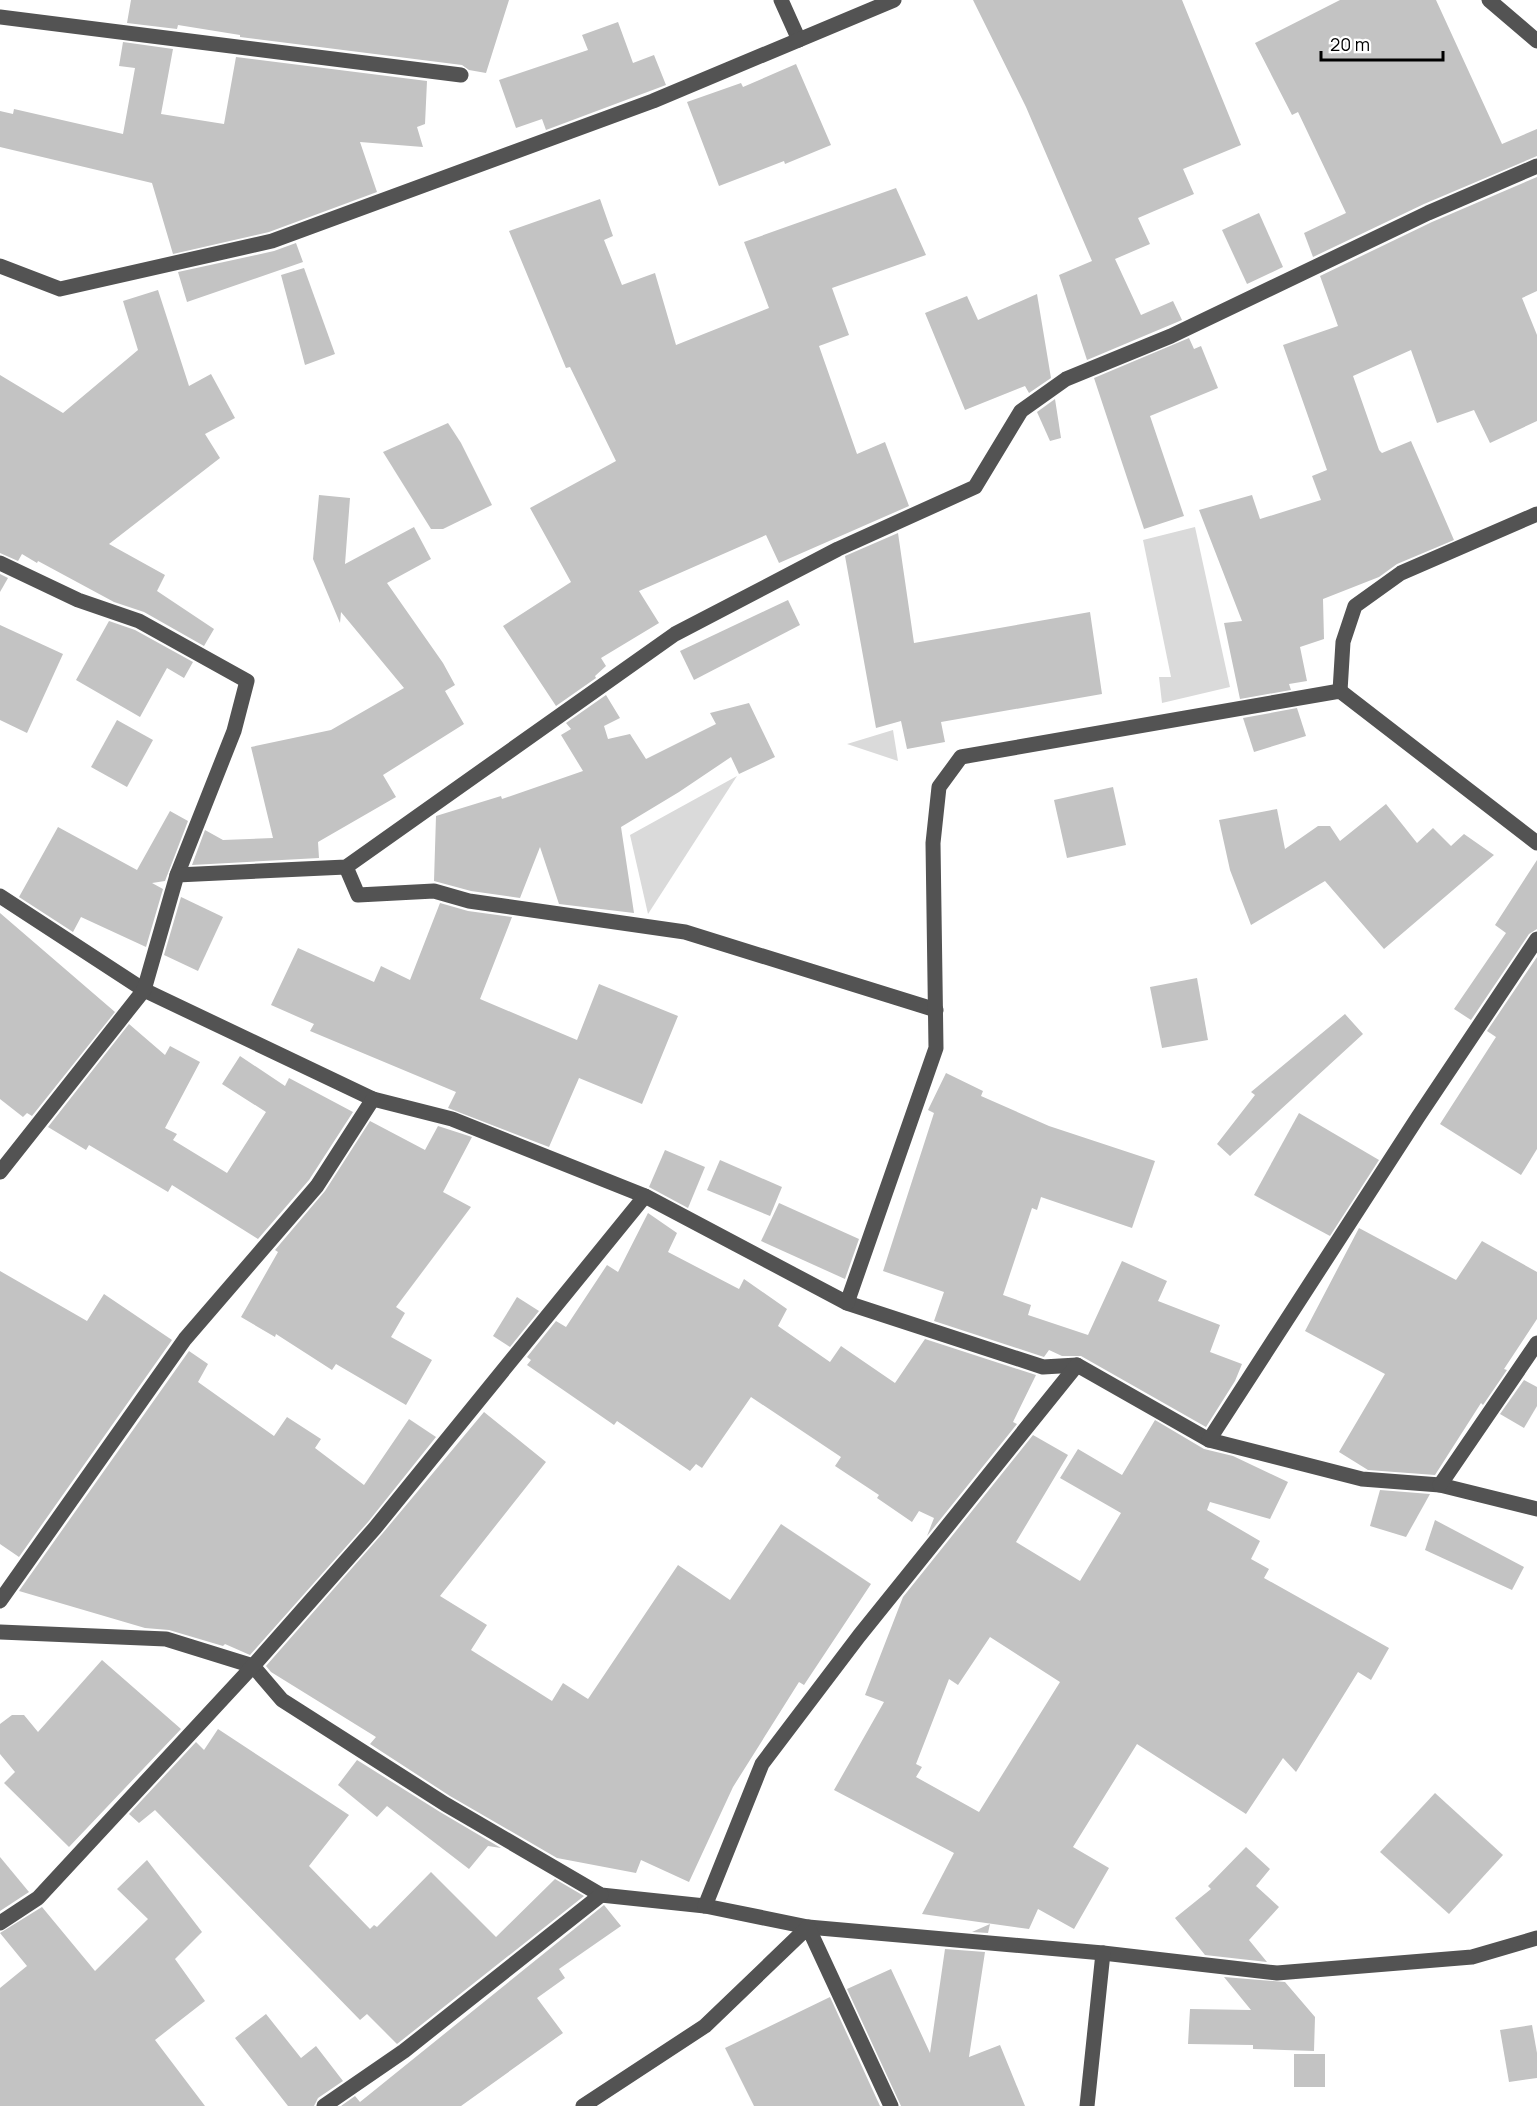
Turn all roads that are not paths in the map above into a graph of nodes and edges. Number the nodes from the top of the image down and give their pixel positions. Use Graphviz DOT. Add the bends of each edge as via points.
graph roads {
  1 [pos="782,0"];
  2 [pos="894,0"];
  3 [pos="1489,0"];
  4 [pos="0,17"];
  5 [pos="799,40"];
  6 [pos="1537,41"];
  7 [pos="461,75"];
  8 [pos="1537,166"];
  9 [pos="0,266"];
  10 [pos="1537,514"];
  11 [pos="0,563"];
  12 [pos="1340,691"];
  13 [pos="1537,843"];
  14 [pos="346,867"];
  15 [pos="177,875"];
  16 [pos="0,896"];
  17 [pos="1537,939"];
  18 [pos="144,990"];
  19 [pos="936,1010"];
  20 [pos="373,1099"];
  21 [pos="0,1172"];
  22 [pos="645,1196"];
  23 [pos="847,1303"];
  24 [pos="1537,1343"];
  25 [pos="1077,1365"];
  26 [pos="1209,1440"];
  27 [pos="1440,1485"];
  28 [pos="1537,1509"];
  29 [pos="0,1601"];
  30 [pos="0,1632"];
  31 [pos="253,1666"];
  32 [pos="601,1895"];
  33 [pos="705,1906"];
  34 [pos="0,1923"];
  35 [pos="808,1927"];
  36 [pos="1537,1938"];
  37 [pos="1103,1953"];
  38 [pos="586,2105"];
  39 [pos="324,2106"];
  40 [pos="891,2106"];
  41 [pos="1087,2106"];
  1 -- 5 [label="street"];
  2 -- 5 [label="street"];
  3 -- 6 [label="street"];
  4 -- 7 [label="street"];
  5 -- 9 [label="street" via="653,101 272,241 60,290"];
  8 -- 14 [label="street" via="1428,213 1171,336 1066,380 1021,411 975,487 838,549 675,634"];
  10 -- 12 [label="street" via="1401,573 1355,606 1343,642"];
  11 -- 15 [label="street" via="78,600 139,621 246,681 234,731"];
  12 -- 13 [label="street"];
  12 -- 19 [label="street" via="961,757 939,787 934,832"];
  14 -- 15 [label="street"];
  14 -- 19 [label="street" via="358,895 434,891 469,902 685,932"];
  15 -- 18 [label="street"];
  16 -- 18 [label="street"];
  17 -- 26 [label="street"];
  18 -- 20 [label="street"];
  18 -- 21 [label="street"];
  19 -- 23 [label="street" via="936,1048"];
  20 -- 22 [label="street" via="452,1119"];
  20 -- 29 [label="street" via="317,1186 185,1340"];
  22 -- 23 [label="street"];
  22 -- 31 [label="street" via="375,1528"];
  23 -- 25 [label="street" via="1043,1367"];
  24 -- 27 [label="street"];
  25 -- 26 [label="street"];
  25 -- 33 [label="street" via="859,1636 762,1764"];
  26 -- 27 [label="street" via="1362,1479"];
  27 -- 28 [label="street"];
  30 -- 31 [label="street" via="166,1639"];
  31 -- 32 [label="street" via="282,1700 445,1804"];
  31 -- 34 [label="street" via="38,1898"];
  32 -- 33 [label="street"];
  32 -- 39 [label="street" via="404,2050"];
  33 -- 35 [label="street"];
  35 -- 37 [label="street"];
  35 -- 38 [label="street" via="705,2026"];
  35 -- 40 [label="street"];
  36 -- 37 [label="street" via="1472,1957 1277,1973"];
  37 -- 41 [label="street"];
}
